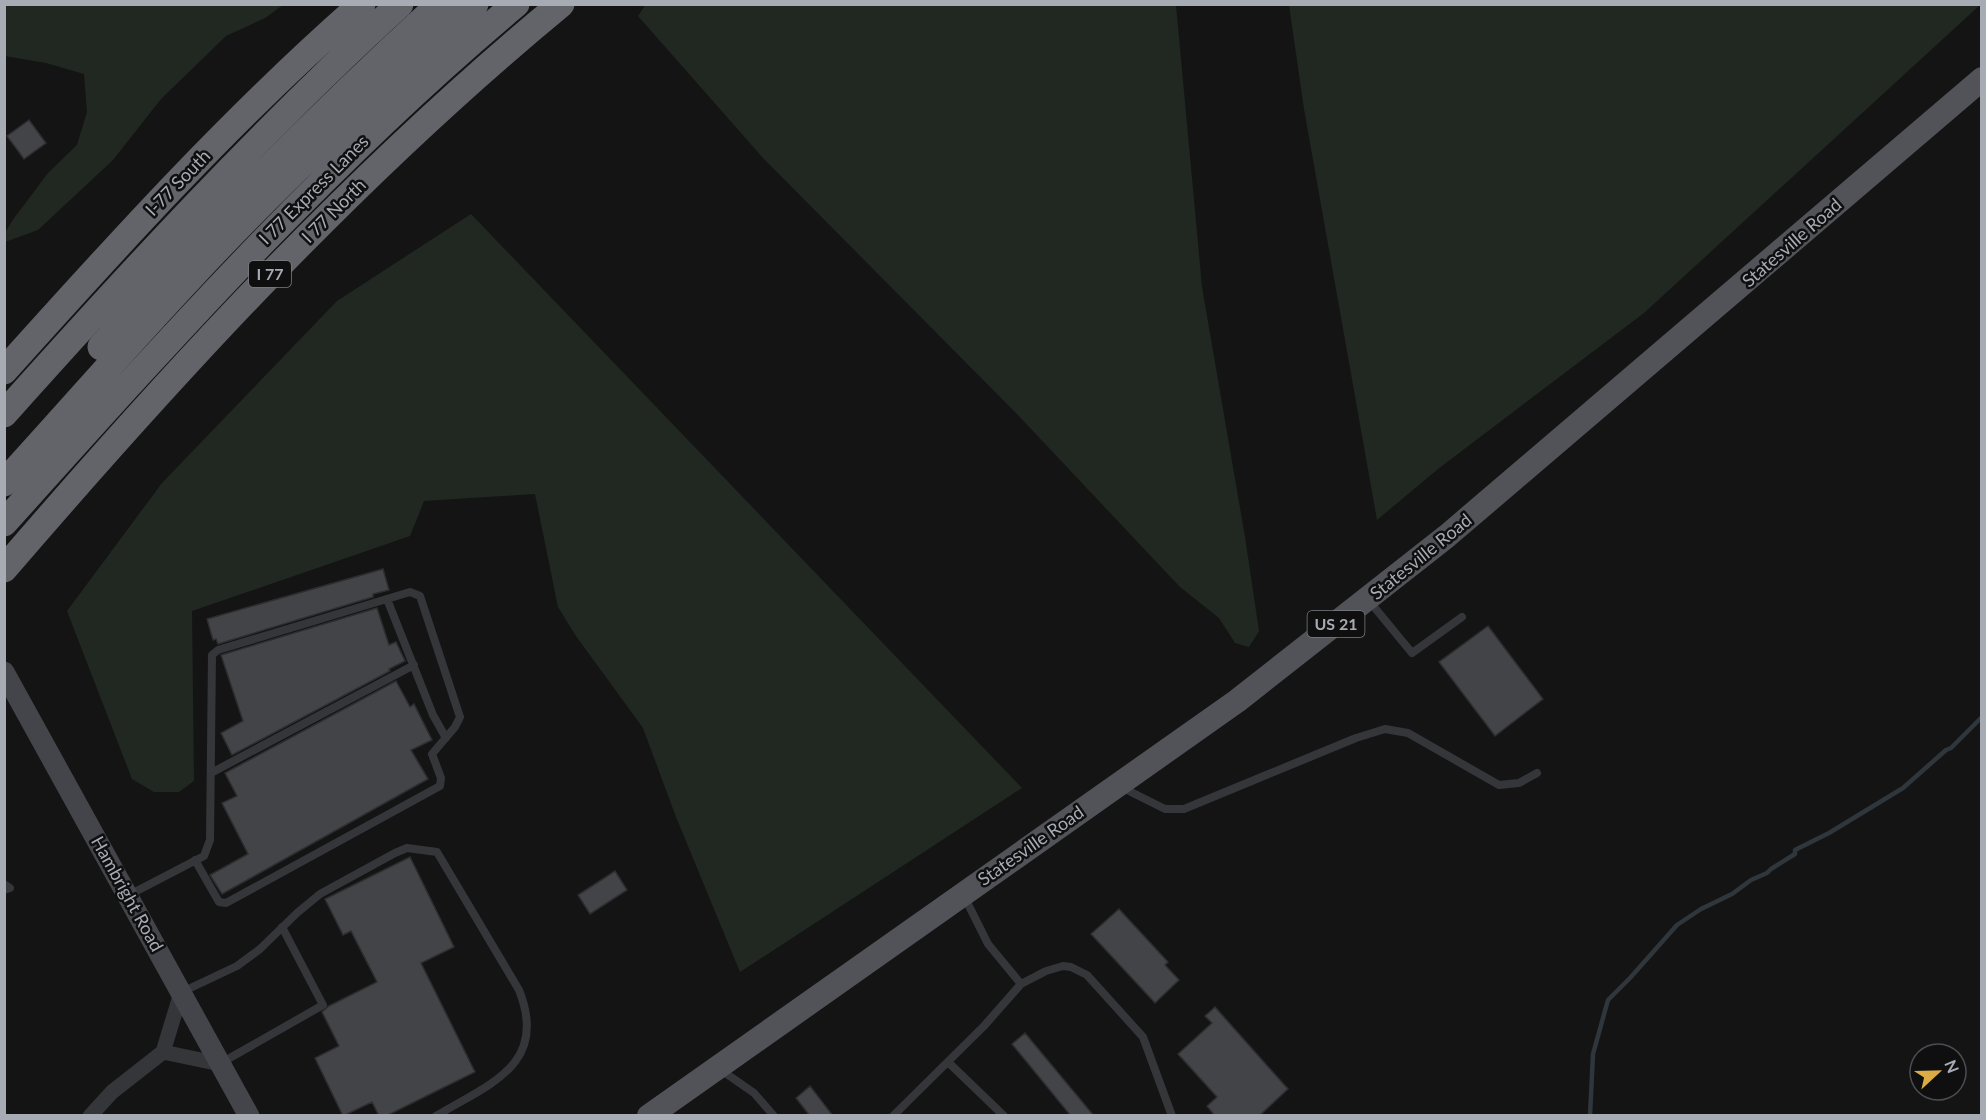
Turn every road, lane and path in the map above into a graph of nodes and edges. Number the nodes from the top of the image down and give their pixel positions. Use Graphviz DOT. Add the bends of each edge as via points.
graph roads {
  1 [pos="362,4"];
  2 [pos="400,4"];
  3 [pos="440,4"];
  4 [pos="476,4"];
  5 [pos="516,4"];
  6 [pos="561,4"];
  7 [pos="1982,79"];
  8 [pos="4,371"];
  9 [pos="4,414"];
  10 [pos="4,456"];
  11 [pos="4,483"];
  12 [pos="4,523"];
  13 [pos="4,569"];
  14 [pos="387,598"];
  15 [pos="1368,599"];
  16 [pos="1462,616"];
  17 [pos="414,665"];
  18 [pos="4,672"];
  19 [pos="446,738"];
  20 [pos="211,773"];
  21 [pos="1537,773"];
  22 [pos="1118,785"];
  23 [pos="195,860"];
  24 [pos="4,884"];
  25 [pos="4,890"];
  26 [pos="963,894"];
  27 [pos="128,896"];
  28 [pos="282,927"];
  29 [pos="1022,984"];
  30 [pos="181,993"];
  31 [pos="163,1052"];
  32 [pos="948,1062"];
  33 [pos="220,1064"];
  34 [pos="717,1068"];
  35 [pos="90,1116"];
  36 [pos="249,1116"];
  37 [pos="436,1116"];
  38 [pos="649,1116"];
  39 [pos="774,1116"];
  40 [pos="893,1116"];
  41 [pos="1004,1116"];
  42 [pos="1172,1116"];
  1 -- 8 [label="highway, I-77 South" via="192,167"];
  2 -- 9 [label="highway" via="157,245"];
  3 -- 10 [label="highway" via="231,206"];
  4 -- 11 [label="highway" via="367,102 254,212"];
  5 -- 12 [label="highway, I 77 Express Lanes / I 77" via="385,122 265,239"];
  6 -- 13 [label="highway, I 77 North / I 77" via="404,142 285,259"];
  7 -- 15 [label="main road, Statesville Road / US 21"];
  14 -- 17 [label="lane"];
  14 -- 19 [label="lane" via="410,592 420,596 460,717"];
  14 -- 20 [label="lane" via="212,655"];
  15 -- 16 [label="lane" via="1412,652"];
  15 -- 22 [label="main road, Statesville Road / US 21" via="1237,701"];
  17 -- 19 [label="lane"];
  17 -- 20 [label="lane"];
  18 -- 27 [label="main road, Hambright Road"];
  19 -- 23 [label="lane" via="432,754 440,786 226,903 219,902"];
  20 -- 23 [label="lane" via="210,840 204,856"];
  21 -- 22 [label="lane" via="1519,783 1499,785 1408,733 1385,729 1184,809 1165,809"];
  22 -- 26 [label="main road, Statesville Road / US 21"];
  23 -- 27 [label="lane"];
  24 -- 25 [label="lane" via="10,888"];
  26 -- 29 [label="lane" via="988,944"];
  26 -- 34 [label="main road, Statesville Road / US 21"];
  27 -- 30 [label="main road, Hambright Road"];
  28 -- 30 [label="lane" via="237,966"];
  28 -- 33 [label="lane" via="323,1005"];
  28 -- 37 [label="lane" via="320,894 395,853 407,848 437,852 519,990 527,1010 528,1028 524,1047 503,1076"];
  29 -- 32 [label="lane"];
  29 -- 42 [label="lane" via="1063,966 1087,975 1143,1036"];
  30 -- 31 [label="street"];
  30 -- 33 [label="main road, Hambright Road"];
  31 -- 33 [label="street"];
  31 -- 35 [label="street" via="112,1092"];
  32 -- 40 [label="lane"];
  32 -- 41 [label="lane"];
  33 -- 36 [label="main road, Hambright Road"];
  34 -- 38 [label="main road, Statesville Road / US 21"];
  34 -- 39 [label="lane" via="754,1093"];
}
